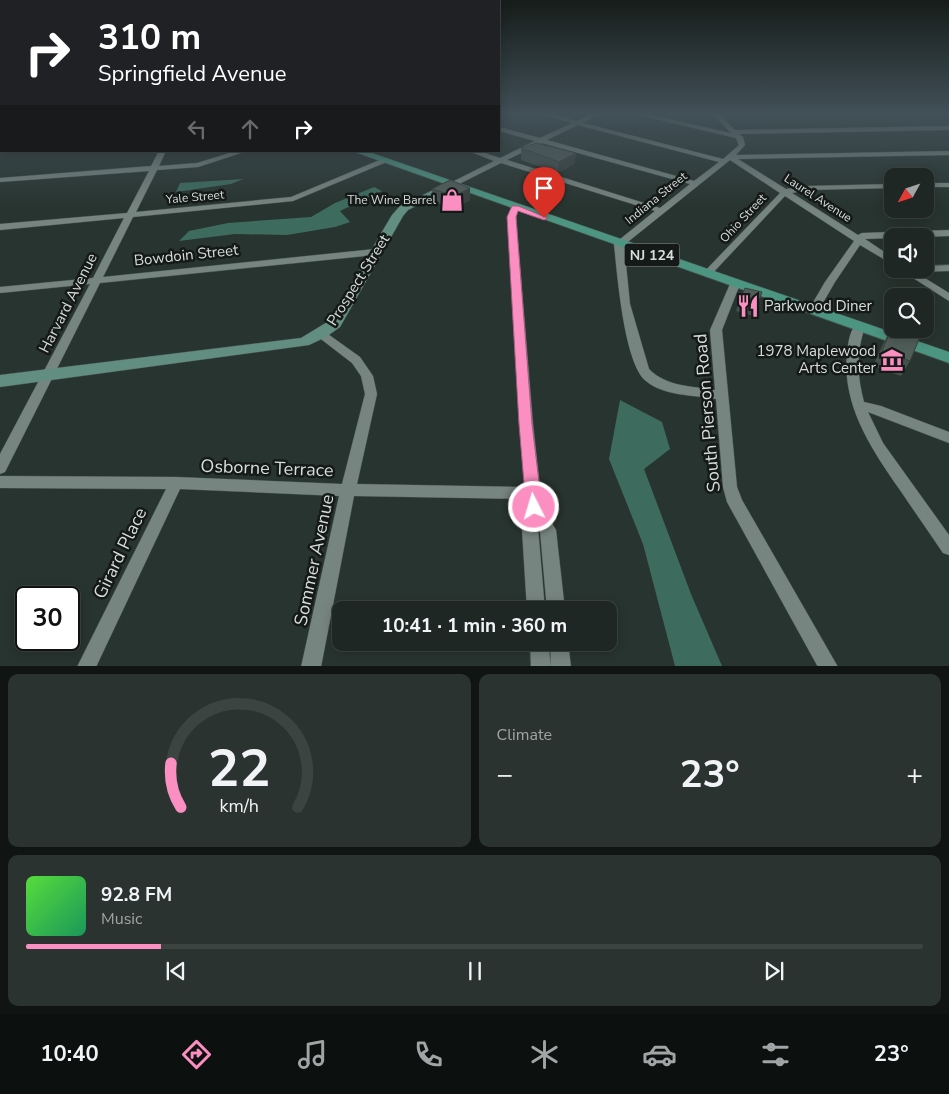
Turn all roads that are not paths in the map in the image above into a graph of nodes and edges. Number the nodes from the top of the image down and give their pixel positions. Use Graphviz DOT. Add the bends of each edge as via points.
graph roads {
  1 [pos="535,144"];
  2 [pos="552,144"];
  3 [pos="665,144"];
  4 [pos="742,144"];
  5 [pos="162,152"];
  6 [pos="241,152"];
  7 [pos="359,152"];
  8 [pos="474,152"];
  9 [pos="949,153"];
  10 [pos="727,159"];
  11 [pos="385,161"];
  12 [pos="500,161"];
  13 [pos="153,169"];
  14 [pos="0,180"];
  15 [pos="452,184"];
  16 [pos="694,184"];
  17 [pos="949,184"];
  18 [pos="934,185"];
  19 [pos="884,186"];
  20 [pos="785,192"];
  21 [pos="515,208"];
  22 [pos="660,210"];
  23 [pos="130,215"];
  24 [pos="0,227"];
  25 [pos="949,233"];
  26 [pos="858,239"];
  27 [pos="619,244"];
  28 [pos="375,252"];
  29 [pos="884,256"];
  30 [pos="934,268"];
  31 [pos="949,268"];
  32 [pos="707,274"];
  33 [pos="919,278"];
  34 [pos="97,279"];
  35 [pos="735,284"];
  36 [pos="0,290"];
  37 [pos="949,298"];
  38 [pos="813,311"];
  39 [pos="859,327"];
  40 [pos="321,334"];
  41 [pos="949,358"];
  42 [pos="48,374"];
  43 [pos="0,380"];
  44 [pos="721,395"];
  45 [pos="859,405"];
  46 [pos="949,438"];
  47 [pos="0,468"];
  48 [pos="0,482"];
  49 [pos="176,483"];
  50 [pos="348,490"];
  51 [pos="533,500"];
  52 [pos="949,548"];
  53 [pos="535,601"];
  54 [pos="555,601"];
  55 [pos="539,651"];
  56 [pos="560,651"];
  57 [pos="86,666"];
  58 [pos="311,666"];
  59 [pos="540,666"];
  60 [pos="561,666"];
  61 [pos="829,666"];
  1 -- 12 [label="street, Prospect Street"];
  2 -- 16 [label="street"];
  3 -- 10 [label="street"];
  4 -- 10 [label="street"];
  5 -- 13 [label="street, Harvard Avenue"];
  6 -- 13 [label="street" via="198,165"];
  7 -- 11 [label="main road, NJ 124"];
  8 -- 12 [label="street"];
  9 -- 10 [label="street"];
  10 -- 16 [label="street, Indiana Street"];
  10 -- 20 [label="street, Laurel Avenue"];
  11 -- 15 [label="main road, NJ 124"];
  11 -- 23 [label="street, Yale Street" via="293,199"];
  12 -- 15 [label="street, Prospect Street"];
  12 -- 22 [label="street"];
  13 -- 14 [label="street"];
  13 -- 23 [label="street, Harvard Avenue"];
  15 -- 21 [label="main road, NJ 124"];
  15 -- 28 [label="street, Prospect Street" via="404,208"];
  16 -- 22 [label="street, Indiana Street"];
  17 -- 18 [label="street"];
  19 -- 20 [label="street, Ohio Street" via="807,188"];
  20 -- 26 [label="street, Laurel Avenue"];
  20 -- 32 [label="street, Ohio Street"];
  21 -- 27 [label="main road, NJ 124"];
  21 -- 51 [label="street" via="512,217"];
  22 -- 27 [label="street, Indiana Street"];
  23 -- 24 [label="street, Yale Street"];
  23 -- 34 [label="street, Harvard Avenue"];
  25 -- 26 [label="street" via="862,236"];
  26 -- 29 [label="street, Laurel Avenue"];
  26 -- 38 [label="street"];
  27 -- 32 [label="main road, NJ 124"];
  27 -- 44 [label="street, Indiana Street" via="625,304 643,371 651,380 666,386"];
  28 -- 34 [label="street, Bowdoin Street"];
  28 -- 40 [label="street, Prospect Street" via="335,324"];
  30 -- 31 [label="street"];
  32 -- 35 [label="main road, NJ 124"];
  33 -- 37 [label="street"];
  34 -- 36 [label="street, Bowdoin Street"];
  34 -- 42 [label="street, Harvard Avenue"];
  35 -- 38 [label="main road, NJ 124"];
  35 -- 44 [label="street, South Pierson Road" via="716,330"];
  38 -- 39 [label="main road, NJ 124"];
  39 -- 41 [label="main road, NJ 124"];
  39 -- 45 [label="street" via="850,357 851,380"];
  40 -- 42 [label="street, Prospect Street" via="284,346"];
  40 -- 50 [label="street, Sommer Avenue" via="356,360 367,376 371,394"];
  42 -- 43 [label="street, Prospect Street"];
  42 -- 47 [label="street, Harvard Avenue"];
  44 -- 61 [label="street, South Pierson Road" via="730,487 735,502"];
  45 -- 46 [label="street"];
  45 -- 52 [label="street" via="878,447"];
  48 -- 49 [label="street, Osborne Terrace"];
  49 -- 50 [label="street, Osborne Terrace"];
  49 -- 57 [label="street, Girard Place"];
  50 -- 51 [label="street, Osborne Terrace"];
  50 -- 58 [label="street, Sommer Avenue"];
  51 -- 53 [label="street" via="530,530"];
  51 -- 54 [label="street" via="548,530"];
  55 -- 59 [label="street"];
  56 -- 60 [label="street"];
}
